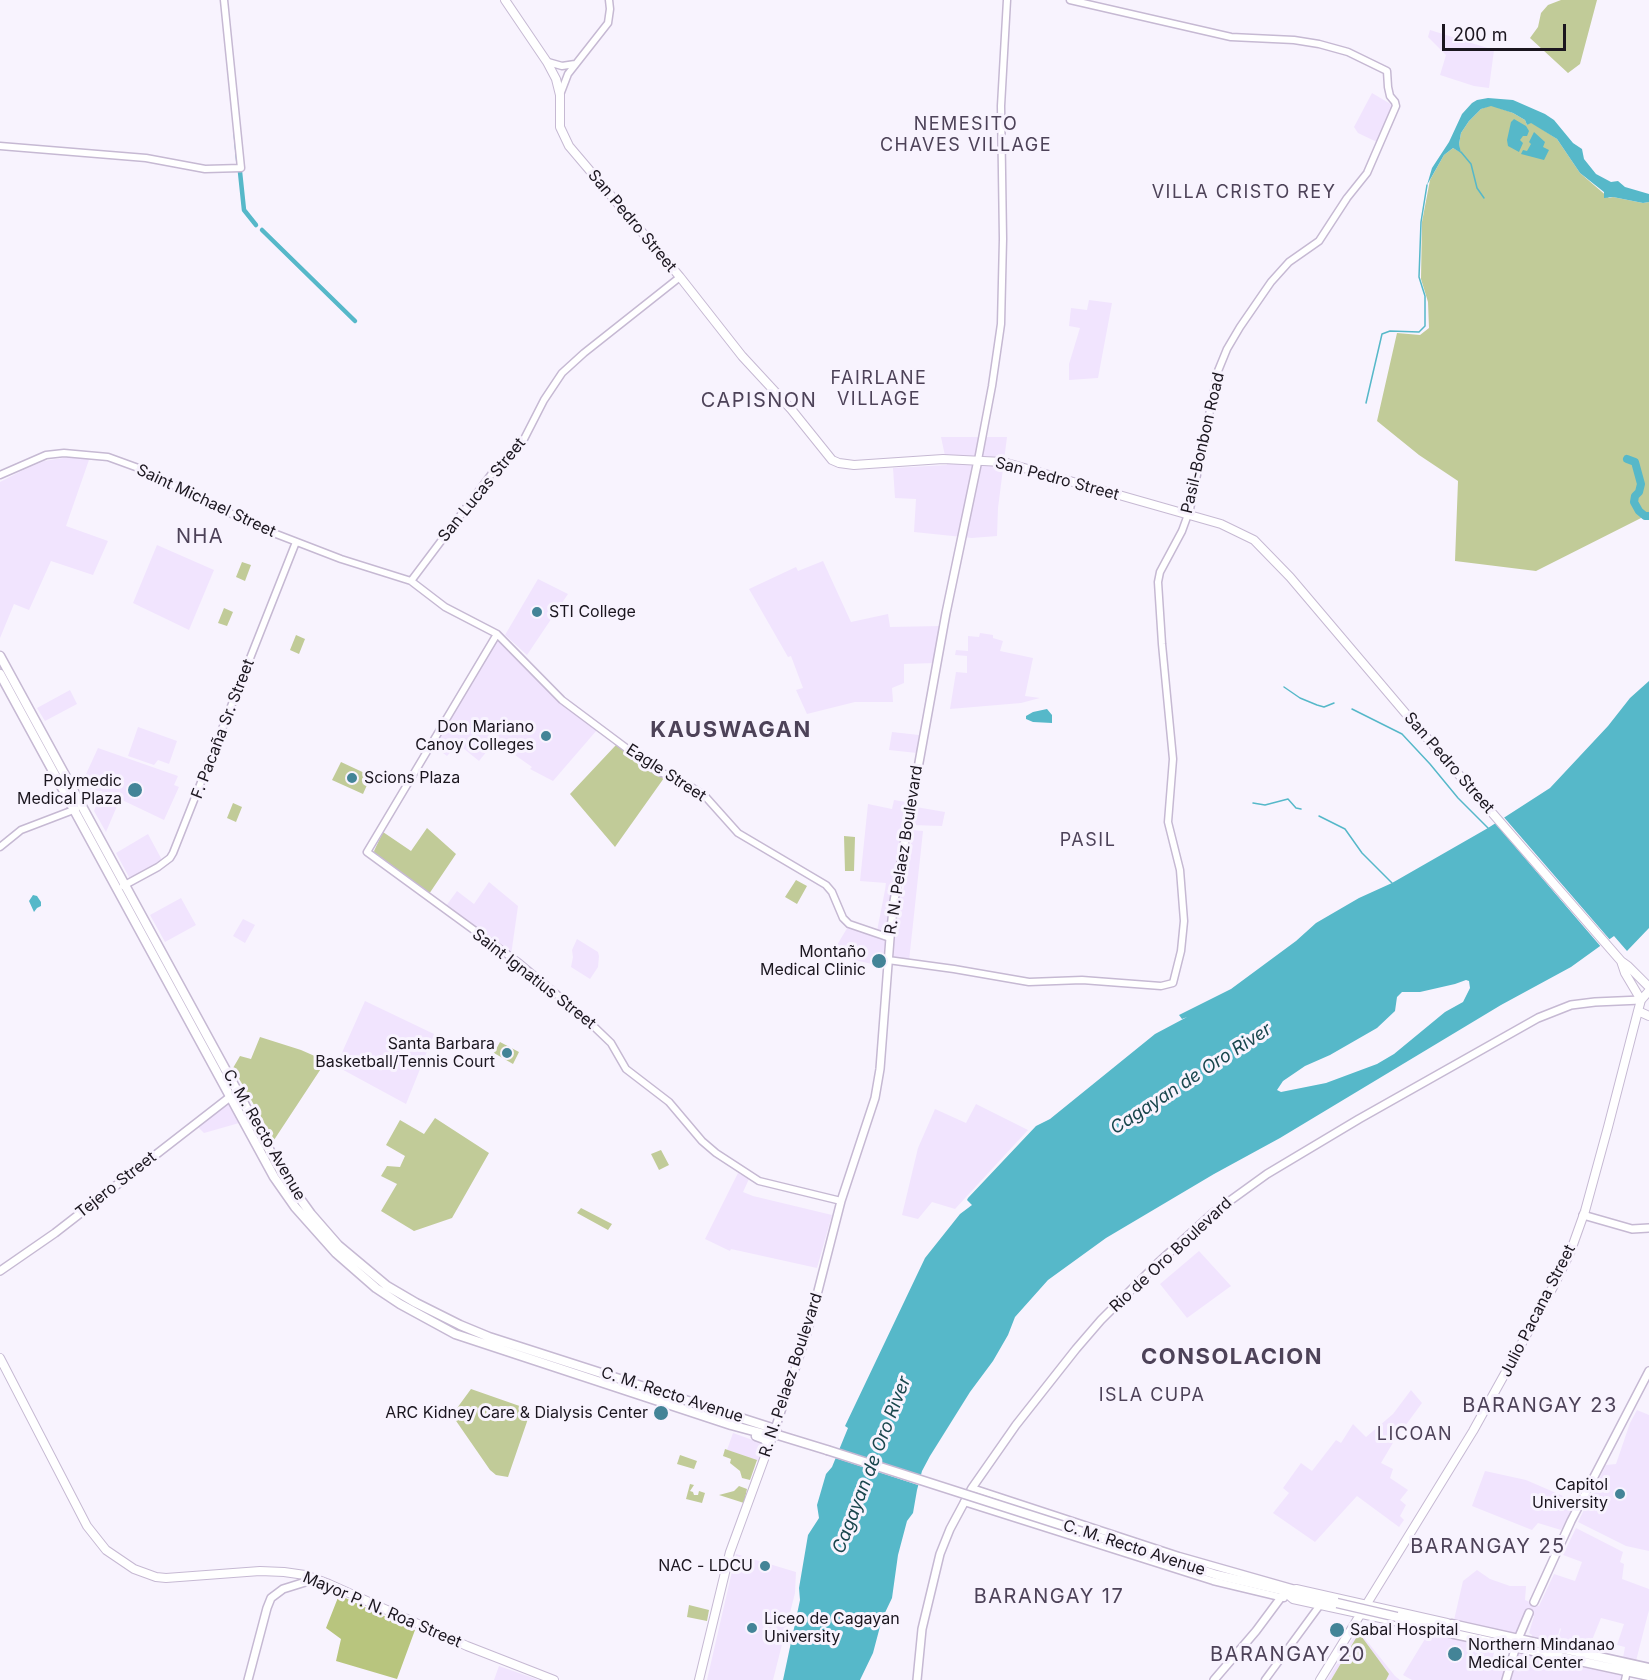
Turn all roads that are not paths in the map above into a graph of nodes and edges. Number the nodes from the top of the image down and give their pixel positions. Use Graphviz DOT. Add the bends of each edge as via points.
graph roads {
  1 [pos="224,0"];
  2 [pos="505,0"];
  3 [pos="609,0"];
  4 [pos="1007,0"];
  5 [pos="1070,0"];
  6 [pos="548,62"];
  7 [pos="576,64"];
  8 [pos="560,95"];
  9 [pos="0,146"];
  10 [pos="680,277"];
  11 [pos="978,460"];
  12 [pos="0,475"];
  13 [pos="1188,516"];
  14 [pos="296,542"];
  15 [pos="411,580"];
  16 [pos="498,634"];
  17 [pos="0,656"];
  18 [pos="0,674"];
  19 [pos="79,808"];
  20 [pos="0,847"];
  21 [pos="121,887"];
  22 [pos="890,938"];
  23 [pos="888,960"];
  24 [pos="1620,960"];
  25 [pos="1649,989"];
  26 [pos="1641,1000"];
  27 [pos="1638,1011"];
  28 [pos="1649,1016"];
  29 [pos="230,1097"];
  30 [pos="260,1142"];
  31 [pos="841,1201"];
  32 [pos="1583,1215"];
  33 [pos="1649,1228"];
  34 [pos="0,1271"];
  35 [pos="0,1358"];
  36 [pos="1649,1371"];
  37 [pos="585,1372"];
  38 [pos="663,1392"];
  39 [pos="660,1402"];
  40 [pos="773,1436"];
  41 [pos="972,1488"];
  42 [pos="1010,1501"];
  43 [pos="964,1502"];
  44 [pos="1004,1515"];
  45 [pos="315,1579"];
  46 [pos="1296,1589"];
  47 [pos="1283,1595"];
  48 [pos="1534,1602"];
  49 [pos="1320,1605"];
  50 [pos="1366,1605"];
  51 [pos="1338,1606"];
  52 [pos="1529,1613"];
  53 [pos="1361,1614"];
  54 [pos="1355,1623"];
  55 [pos="1451,1629"];
  56 [pos="1517,1643"];
  57 [pos="1649,1668"];
  58 [pos="1626,1675"];
  59 [pos="1649,1676"];
  60 [pos="248,1680"];
  61 [pos="554,1680"];
  62 [pos="699,1680"];
  63 [pos="917,1680"];
  64 [pos="1214,1680"];
  65 [pos="1265,1680"];
  66 [pos="1320,1680"];
  67 [pos="1506,1680"];
  1 -- 9 [label="street" via="241,168 205,169 146,158"];
  2 -- 6 [label="main road"];
  3 -- 7 [label="street, San Pedro Street" via="608,23"];
  4 -- 11 [label="street, R. N. Pelaez Boulevard" via="1000,142 1002,304"];
  5 -- 13 [label="street, Pasil-Bonbon Road" via="1231,37 1285,39 1348,52 1387,71 1390,96 1395,102 1396,109 1367,173 1319,241 1289,262 1271,282 1227,349 1218,371"];
  6 -- 7 [label="street" via="559,66"];
  6 -- 8 [label="main road"];
  7 -- 8 [label="street, San Pedro Street"];
  8 -- 10 [label="main road, San Pedro Street" via="560,124 566,141"];
  10 -- 11 [label="main road, San Pedro Street" via="832,460 854,465"];
  10 -- 15 [label="street, San Lucas Street" via="562,372 520,445 485,482"];
  11 -- 13 [label="main road, San Pedro Street" via="1003,462"];
  11 -- 22 [label="main road, R. N. Pelaez Boulevard" via="947,607"];
  12 -- 14 [label="street, Saint Michael Street" via="46,455 104,456 141,469 238,519"];
  13 -- 23 [label="street, Pasil-Bonbon Road" via="1161,568 1158,582 1173,759 1168,822 1180,870 1184,928 1175,980 1170,985 1029,982"];
  13 -- 24 [label="main road, San Pedro Street" via="1239,531 1267,551"];
  14 -- 15 [label="street, Saint Michael Street"];
  14 -- 21 [label="street, F. Pacaña Sr. Street" via="176,848 169,859"];
  15 -- 16 [label="street, Eagle Street" via="445,607"];
  16 -- 22 [label="street, Eagle Street" via="566,703 657,771 704,795 738,833 826,885 849,924"];
  16 -- 31 [label="street, Saint Ignatius Street" via="367,852 519,963 585,1018 611,1043 627,1070 669,1102 716,1153 759,1181"];
  17 -- 19 [label="highway, C. M. Recto Avenue"];
  18 -- 19 [label="highway, C. M. Recto Avenue"];
  19 -- 20 [label="street" via="21,830"];
  19 -- 21 [label="highway, C. M. Recto Avenue"];
  21 -- 29 [label="highway, C. M. Recto Avenue"];
  21 -- 30 [label="highway, C. M. Recto Avenue"];
  22 -- 23 [label="main road, R. N. Pelaez Boulevard"];
  23 -- 31 [label="main road, R. N. Pelaez Boulevard" via="875,1098"];
  24 -- 25 [label="main road, San Pedro Street"];
  24 -- 26 [label="main road, San Pedro Street"];
  25 -- 26 [label="main road, Julio Pacana Street"];
  26 -- 27 [label="main road, Julio Pacana Street"];
  26 -- 41 [label="main road, Rio de Oro Boulevard" via="1583,1003 1548,1013 1305,1150 1233,1197 1101,1320 1016,1425"];
  27 -- 28 [label="main road"];
  27 -- 32 [label="main road, Julio Pacana Street"];
  29 -- 30 [label="highway, C. M. Recto Avenue"];
  29 -- 34 [label="main road, Tejero Street"];
  30 -- 37 [label="highway, C. M. Recto Avenue" via="274,1177 295,1207 336,1253 400,1304 455,1334"];
  31 -- 40 [label="main road, R. N. Pelaez Boulevard" via="808,1330"];
  32 -- 33 [label="main road" via="1632,1229"];
  32 -- 50 [label="main road, Julio Pacana Street" via="1570,1253 1495,1393"];
  35 -- 45 [label="main road, Mayor P. N. Roa Street" via="87,1526 112,1555 144,1574 166,1578 271,1571"];
  36 -- 48 [label="main road"];
  37 -- 38 [label="highway, C. M. Recto Avenue"];
  37 -- 39 [label="highway, C. M. Recto Avenue"];
  38 -- 39 [label="highway"];
  38 -- 40 [label="highway, C. M. Recto Avenue"];
  39 -- 40 [label="highway, C. M. Recto Avenue"];
  40 -- 47 [label="highway, C. M. Recto Avenue, bridge"];
  40 -- 62 [label="main road, R. N. Pelaez Boulevard" via="730,1552"];
  41 -- 42 [label="street"];
  41 -- 43 [label="main road, Rio de Oro Boulevard"];
  42 -- 44 [label="street"];
  42 -- 46 [label="street"];
  43 -- 44 [label="street"];
  43 -- 63 [label="main road, Rio de Oro Boulevard" via="936,1569 922,1629"];
  44 -- 47 [label="street" via="1222,1583"];
  45 -- 60 [label="main road" via="283,1588 271,1598"];
  45 -- 61 [label="main road, Mayor P. N. Roa Street" via="439,1635"];
  46 -- 47 [label="main road, C. M. Recto Avenue"];
  46 -- 50 [label="main road, C. M. Recto Avenue"];
  47 -- 49 [label="main road, C. M. Recto Avenue"];
  47 -- 51 [label="highway, C. M. Recto Avenue"];
  47 -- 64 [label="main road"];
  49 -- 51 [label="main road, C. M. Recto Avenue"];
  49 -- 65 [label="street"];
  50 -- 53 [label="main road, Julio Pacana Street"];
  50 -- 55 [label="main road, C. M. Recto Avenue"];
  51 -- 53 [label="main road, C. M. Recto Avenue"];
  51 -- 54 [label="main road"];
  51 -- 55 [label="highway, C. M. Recto Avenue, bridge"];
  52 -- 56 [label="main road"];
  53 -- 54 [label="main road, Julio Pacana Street"];
  53 -- 55 [label="main road, C. M. Recto Avenue"];
  54 -- 66 [label="main road, Julio Pacana Street"];
  55 -- 56 [label="highway, C. M. Recto Avenue"];
  56 -- 57 [label="highway, C. M. Recto Avenue"];
  56 -- 58 [label="highway, C. M. Recto Avenue"];
  56 -- 67 [label="main road"];
  58 -- 59 [label="highway, C. M. Recto Avenue"];
}
